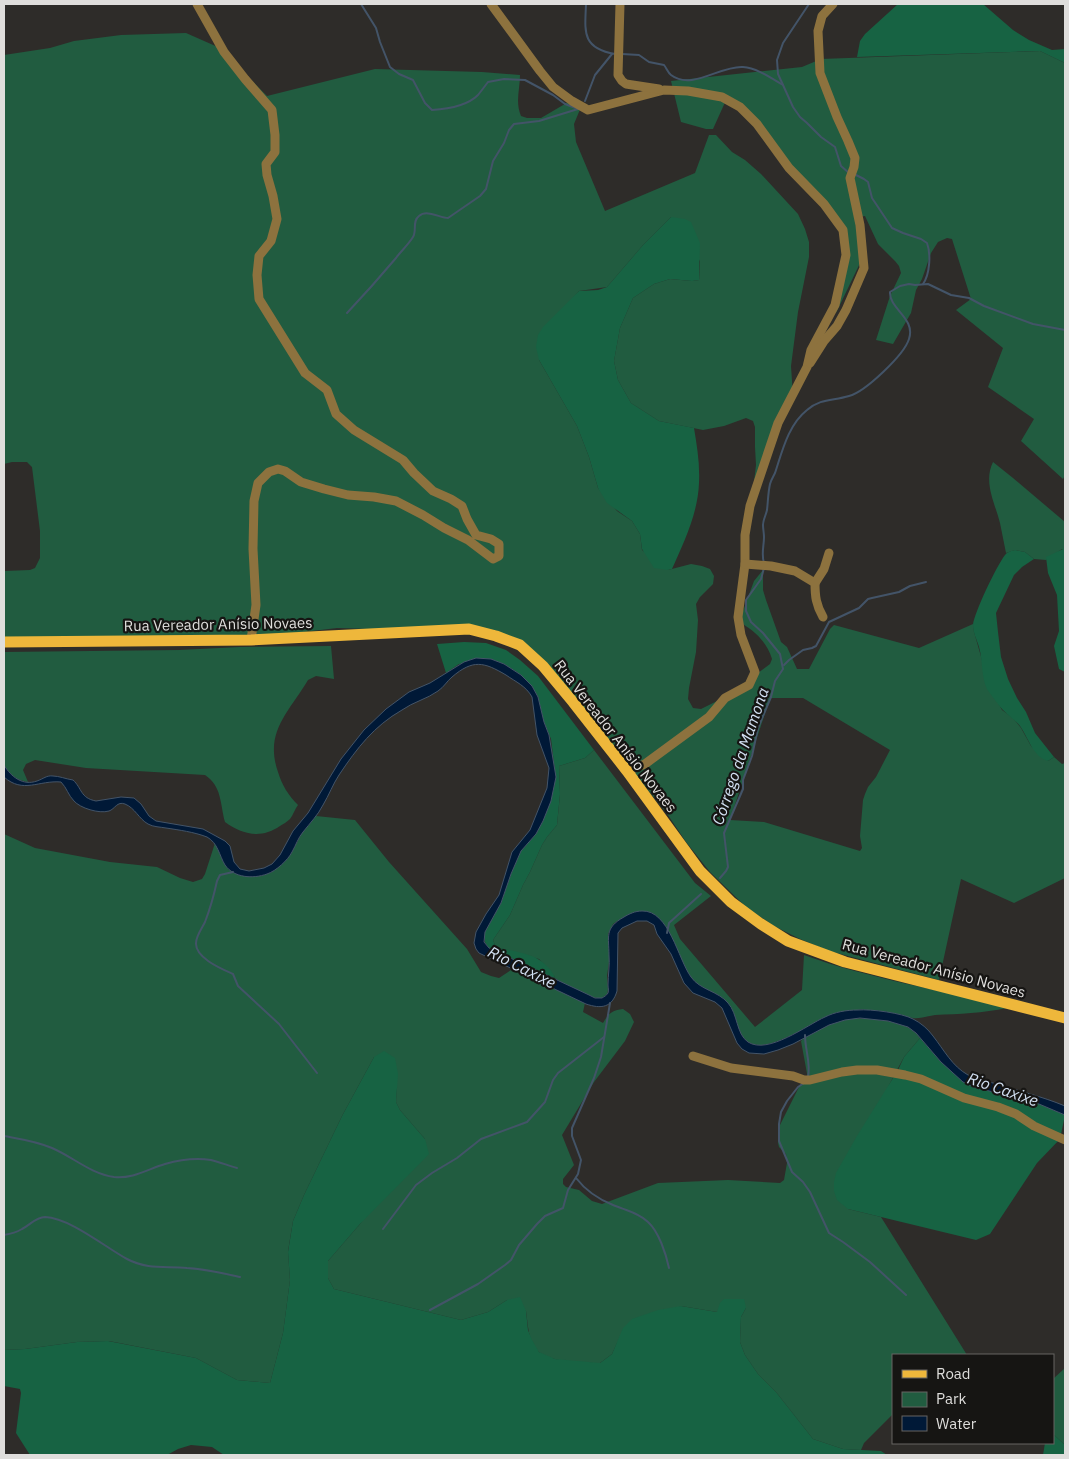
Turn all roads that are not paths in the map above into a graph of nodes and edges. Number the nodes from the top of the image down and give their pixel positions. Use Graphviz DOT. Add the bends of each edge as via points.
graph roads {
  1 [pos="197,4"];
  2 [pos="490,4"];
  3 [pos="620,4"];
  4 [pos="834,4"];
  5 [pos="664,90"];
  6 [pos="807,367"];
  7 [pos="829,553"];
  8 [pos="745,564"];
  9 [pos="815,583"];
  10 [pos="823,617"];
  11 [pos="251,640"];
  12 [pos="4,642"];
  13 [pos="627,771"];
  14 [pos="1065,1018"];
  15 [pos="693,1056"];
  16 [pos="1065,1140"];
  1 -- 11 [label="street" via="224,52 272,110 275,152 266,164 277,219 271,241 259,256 256,275 259,299 305,373 327,390 336,414 354,430 403,460 433,491 462,506 476,535 499,544 499,556 493,559 468,540 396,502 324,489 301,482 278,469 269,472 258,483 254,500 256,606"];
  2 -- 5 [label="street" via="553,87 588,110"];
  3 -- 5 [label="street" via="618,75 626,84"];
  4 -- 6 [label="street" via="822,16 818,31 820,74 855,158 852,192 860,225 864,268 837,326"];
  5 -- 6 [label="street" via="688,90 722,97 740,107 843,230 846,255 835,305 811,350"];
  6 -- 8 [label="street" via="778,423 750,506"];
  7 -- 9 [label="street"];
  8 -- 9 [label="street" via="794,571"];
  8 -- 13 [label="street" via="738,616 741,635 755,672 749,685 725,698 709,717 645,764"];
  9 -- 10 [label="street" via="817,608"];
  11 -- 12 [label="main road, Rua Vereador Anísio Novaes"];
  11 -- 13 [label="main road, Rua Vereador Anísio Novaes" via="470,630 496,636 520,645 543,666"];
  13 -- 14 [label="main road, Rua Vereador Anísio Novaes" via="700,871 731,902 788,941 845,962"];
  15 -- 16 [label="street" via="731,1068 804,1080 857,1070 905,1075 1016,1114"];
}
